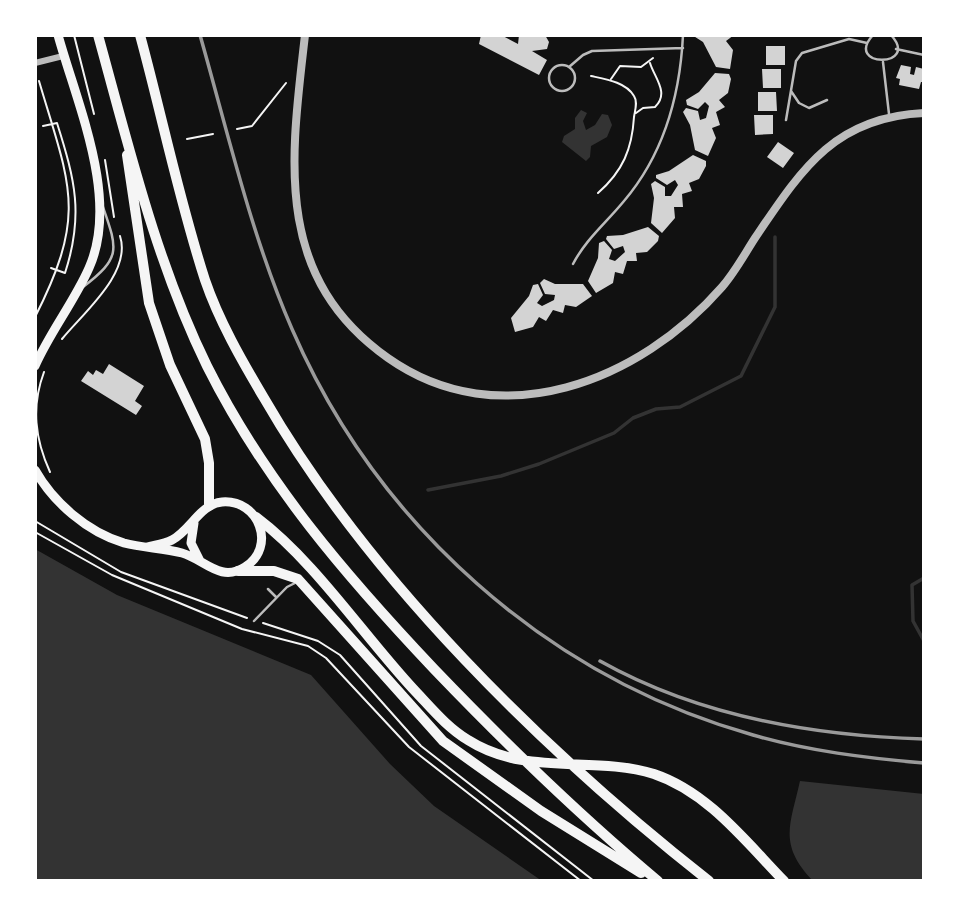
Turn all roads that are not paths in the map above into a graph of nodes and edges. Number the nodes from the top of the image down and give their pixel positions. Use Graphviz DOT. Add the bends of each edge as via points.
graph roads {
  1 [pos="58,35"];
  2 [pos="98,35"];
  3 [pos="140,35"];
  4 [pos="306,35"];
  5 [pos="683,35"];
  6 [pos="873,35"];
  7 [pos="891,35"];
  8 [pos="867,43"];
  9 [pos="682,48"];
  10 [pos="897,49"];
  11 [pos="924,55"];
  12 [pos="64,57"];
  13 [pos="883,62"];
  14 [pos="35,63"];
  15 [pos="569,67"];
  16 [pos="791,90"];
  17 [pos="827,100"];
  18 [pos="924,113"];
  19 [pos="889,116"];
  20 [pos="786,120"];
  21 [pos="124,127"];
  22 [pos="101,200"];
  23 [pos="573,264"];
  24 [pos="77,292"];
  25 [pos="35,366"];
  26 [pos="35,470"];
  27 [pos="209,506"];
  28 [pos="256,517"];
  29 [pos="194,523"];
  30 [pos="147,547"];
  31 [pos="200,561"];
  32 [pos="238,571"];
  33 [pos="300,581"];
  34 [pos="268,589"];
  35 [pos="277,598"];
  36 [pos="254,621"];
  37 [pos="657,881"];
  38 [pos="709,881"];
  39 [pos="784,881"];
  1 -- 12 [label="main road"];
  2 -- 21 [label="highway"];
  3 -- 38 [label="highway" via="205,279 242,359 303,461 372,554 510,704 621,808"];
  4 -- 19 [label="street" via="292,171 299,228 313,269 345,319 375,349 416,374 468,392 519,396 566,389 637,358 683,326 721,288 821,150 854,127"];
  5 -- 9 [label="lane"];
  6 -- 8 [label="lane"];
  7 -- 10 [label="lane"];
  8 -- 13 [label="lane" via="870,57"];
  8 -- 16 [label="lane" via="849,39 802,53"];
  9 -- 15 [label="lane" via="592,51"];
  9 -- 23 [label="lane" via="674,105 649,165"];
  10 -- 11 [label="lane"];
  10 -- 13 [label="lane"];
  12 -- 14 [label="street"];
  12 -- 22 [label="main road"];
  13 -- 19 [label="lane"];
  15 -- 15 [label="lane" via="575,79 571,87 555,89 549,77 553,69"];
  16 -- 17 [label="lane" via="808,108"];
  16 -- 20 [label="lane"];
  18 -- 19 [label="street"];
  21 -- 27 [label="highway" via="149,303 170,365 206,444"];
  21 -- 37 [label="highway" via="154,233 188,323 229,407 282,491 354,582 494,733"];
  22 -- 24 [label="main road" via="98,241"];
  22 -- 24 [label="lane" via="115,244 102,272"];
  24 -- 25 [label="main road"];
  26 -- 30 [label="main road" via="59,502 94,529"];
  27 -- 28 [label="main road" via="234,502"];
  27 -- 29 [label="main road"];
  28 -- 32 [label="main road" via="262,535 259,553"];
  28 -- 39 [label="highway" via="292,548 438,715 466,739 505,758 630,769 677,784 709,806"];
  29 -- 30 [label="main road" via="170,541"];
  29 -- 31 [label="main road" via="191,543"];
  30 -- 31 [label="main road"];
  31 -- 32 [label="main road" via="221,572"];
  32 -- 33 [label="highway" via="284,573"];
  33 -- 35 [label="lane"];
  33 -- 37 [label="highway" via="443,741 554,820"];
  34 -- 35 [label="lane"];
  35 -- 36 [label="lane"];
}
